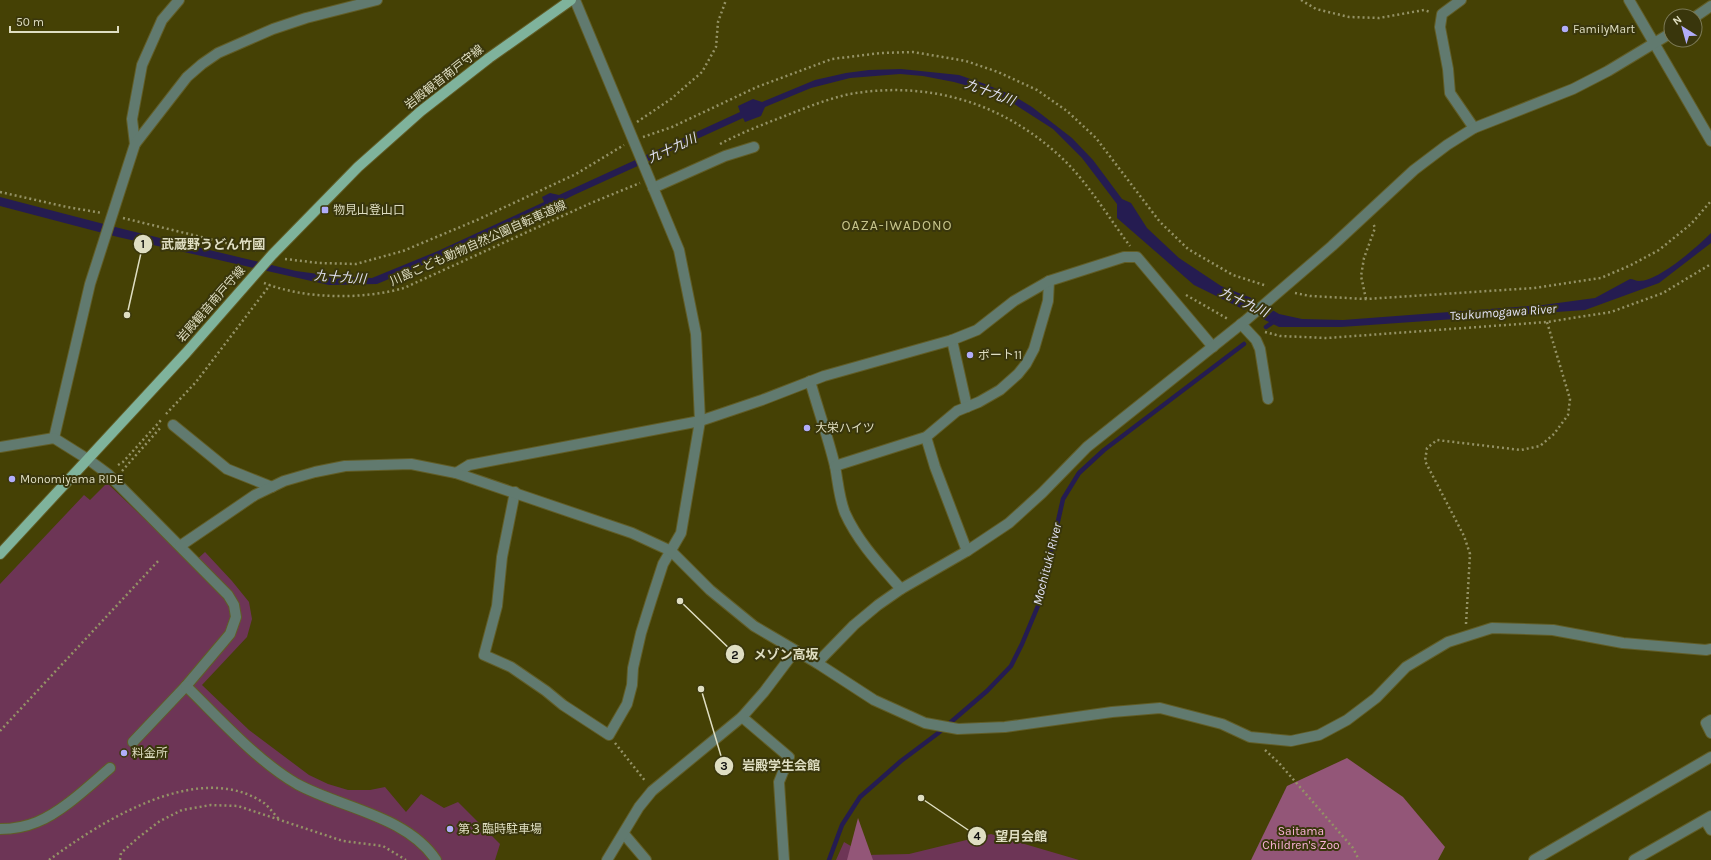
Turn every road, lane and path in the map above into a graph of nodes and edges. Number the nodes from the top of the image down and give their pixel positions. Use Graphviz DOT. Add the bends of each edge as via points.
graph roads {
  1 [pos="180,0"];
  2 [pos="377,0"];
  3 [pos="571,0"];
  4 [pos="575,0"];
  5 [pos="726,0"];
  6 [pos="1302,0"];
  7 [pos="1461,0"];
  8 [pos="1629,0"];
  9 [pos="1442,14"];
  10 [pos="1663,38"];
  11 [pos="1654,44"];
  12 [pos="1474,128"];
  13 [pos="627,129"];
  14 [pos="1711,141"];
  15 [pos="634,143"];
  16 [pos="135,144"];
  17 [pos="716,146"];
  18 [pos="754,147"];
  19 [pos="638,183"];
  20 [pos="653,188"];
  21 [pos="0,192"];
  22 [pos="1711,201"];
  23 [pos="1367,212"];
  24 [pos="111,215"];
  25 [pos="1132,250"];
  26 [pos="272,255"];
  27 [pos="1711,264"];
  28 [pos="1049,281"];
  29 [pos="264,283"];
  30 [pos="270,285"];
  31 [pos="1279,292"];
  32 [pos="1184,293"];
  33 [pos="1366,299"];
  34 [pos="1239,322"];
  35 [pos="1547,322"];
  36 [pos="1260,330"];
  37 [pos="952,340"];
  38 [pos="1213,347"];
  39 [pos="810,381"];
  40 [pos="1268,399"];
  41 [pos="967,407"];
  42 [pos="700,421"];
  43 [pos="173,425"];
  44 [pos="926,437"];
  45 [pos="54,438"];
  46 [pos="0,447"];
  47 [pos="89,460"];
  48 [pos="118,465"];
  49 [pos="835,466"];
  50 [pos="121,473"];
  51 [pos="456,473"];
  52 [pos="272,487"];
  53 [pos="515,492"];
  54 [pos="180,546"];
  55 [pos="671,551"];
  56 [pos="967,551"];
  57 [pos="0,554"];
  58 [pos="160,559"];
  59 [pos="901,589"];
  60 [pos="1465,637"];
  61 [pos="1711,649"];
  62 [pos="795,651"];
  63 [pos="817,663"];
  64 [pos="186,686"];
  65 [pos="742,717"];
  66 [pos="1711,720"];
  67 [pos="0,731"];
  68 [pos="1711,732"];
  69 [pos="609,735"];
  70 [pos="1250,737"];
  71 [pos="133,742"];
  72 [pos="1711,758"];
  73 [pos="110,768"];
  74 [pos="652,791"];
  75 [pos="1708,818"];
  76 [pos="279,819"];
  77 [pos="0,829"];
  78 [pos="1711,830"];
  79 [pos="624,834"];
  80 [pos="49,860"];
  81 [pos="120,860"];
  82 [pos="406,860"];
  83 [pos="436,860"];
  84 [pos="607,860"];
  85 [pos="646,860"];
  86 [pos="784,860"];
  87 [pos="1360,860"];
  88 [pos="1534,860"];
  89 [pos="1634,860"];
  1 -- 16 [label="street" via="162,20 142,65 132,119"];
  2 -- 16 [label="street" via="272,29 218,53 187,76"];
  3 -- 26 [label="main road, 岩殿観音南戸守線" via="489,58 421,111 358,167"];
  4 -- 13 [label="street"];
  5 -- 13 [label="path" via="718,22 716,47 702,72 671,99"];
  6 -- 9 [label="path" via="1316,9 1349,17 1379,18 1424,10"];
  7 -- 9 [label="street"];
  8 -- 11 [label="street"];
  9 -- 12 [label="street" via="1440,27 1450,93"];
  10 -- 11 [label="street"];
  11 -- 12 [label="street" via="1573,89"];
  11 -- 14 [label="street"];
  12 -- 23 [label="street" via="1414,170"];
  13 -- 15 [label="street"];
  15 -- 20 [label="street"];
  15 -- 26 [label="path" via="576,174 403,251 356,264 319,263"];
  15 -- 31 [label="path" via="757,87 832,59 913,52 966,61 1037,90 1067,111 1096,138 1160,222 1188,249 1233,275"];
  16 -- 24 [label="street"];
  17 -- 25 [label="path" via="819,102 849,94 916,90 956,97 999,113 1052,150 1076,173"];
  18 -- 20 [label="street" via="725,156"];
  19 -- 30 [label="path, 川島こども動物自然公園自転車道線" via="404,288 387,293 318,296"];
  20 -- 42 [label="street" via="679,250 689,296 696,334"];
  21 -- 24 [label="path"];
  22 -- 33 [label="path" via="1691,224 1659,250 1601,278 1534,288"];
  23 -- 31 [label="street"];
  23 -- 33 [label="path" via="1375,228 1364,258 1361,276"];
  24 -- 26 [label="path"];
  24 -- 45 [label="street" via="90,284"];
  26 -- 47 [label="main road, 岩殿観音南戸守線"];
  27 -- 35 [label="path" via="1663,293 1611,312"];
  28 -- 37 [label="street" via="1014,301 977,330"];
  28 -- 38 [label="street" via="1124,257 1137,257"];
  28 -- 41 [label="street" via="1048,301 1041,330 1026,364 1000,390"];
  29 -- 30 [label="path, 川島こども動物自然公園自転車道線"];
  30 -- 48 [label="path" via="196,382"];
  31 -- 33 [label="path"];
  31 -- 34 [label="street"];
  32 -- 34 [label="path"];
  34 -- 38 [label="street"];
  34 -- 40 [label="street" via="1256,340 1260,349"];
  35 -- 36 [label="path" via="1327,338 1280,336"];
  35 -- 60 [label="path" via="1570,399 1568,415 1554,434 1540,446 1521,450 1437,440 1427,448 1425,461 1464,536 1470,554"];
  37 -- 39 [label="street"];
  37 -- 41 [label="street"];
  38 -- 56 [label="street" via="1086,447 1009,523"];
  39 -- 42 [label="street"];
  39 -- 49 [label="street"];
  41 -- 44 [label="street" via="957,411"];
  42 -- 51 [label="street" via="468,465"];
  42 -- 55 [label="street" via="681,533"];
  43 -- 50 [label="path" via="163,425"];
  43 -- 52 [label="street" via="227,469"];
  44 -- 49 [label="street"];
  44 -- 56 [label="street" via="934,467"];
  45 -- 46 [label="street"];
  45 -- 47 [label="street"];
  47 -- 54 [label="street" via="108,474"];
  47 -- 57 [label="main road, 岩殿観音南戸守線"];
  49 -- 59 [label="street" via="845,513 855,532"];
  51 -- 52 [label="street" via="411,464 345,466 315,472"];
  51 -- 53 [label="street"];
  52 -- 54 [label="street"];
  53 -- 55 [label="street" via="632,533"];
  53 -- 69 [label="street" via="502,557 497,606 484,655 511,667"];
  54 -- 64 [label="street" via="228,594 234,605 236,617 230,634"];
  55 -- 62 [label="street" via="710,590 748,622"];
  55 -- 69 [label="street" via="663,564 641,633 627,704"];
  56 -- 59 [label="street"];
  58 -- 67 [label="path"];
  59 -- 63 [label="street" via="854,625"];
  60 -- 61 [label="street" via="1492,628 1553,630 1623,643"];
  60 -- 70 [label="street" via="1448,642 1406,667 1347,720 1319,735 1292,741"];
  62 -- 63 [label="street"];
  62 -- 65 [label="street"];
  63 -- 70 [label="street" via="874,700 925,723 958,729 1005,727 1160,708 1222,724"];
  64 -- 71 [label="street"];
  64 -- 83 [label="street" via="276,769 298,784 395,824 419,842"];
  65 -- 74 [label="street"];
  65 -- 86 [label="street" via="789,757 779,782"];
  66 -- 68 [label="street" via="1706,723"];
  69 -- 74 [label="path"];
  70 -- 87 [label="path" via="1279,763 1353,848"];
  72 -- 88 [label="street"];
  73 -- 77 [label="street" via="55,812 38,822"];
  74 -- 79 [label="street" via="639,807"];
  75 -- 78 [label="street"];
  75 -- 89 [label="street"];
  76 -- 80 [label="path" via="265,804 249,794 230,789 198,788 167,795 134,808"];
  76 -- 81 [label="path" via="238,806 211,804 182,810 160,821 139,837 122,853"];
  76 -- 82 [label="path" via="343,841 383,846"];
  79 -- 84 [label="street"];
  79 -- 85 [label="street"];
}
